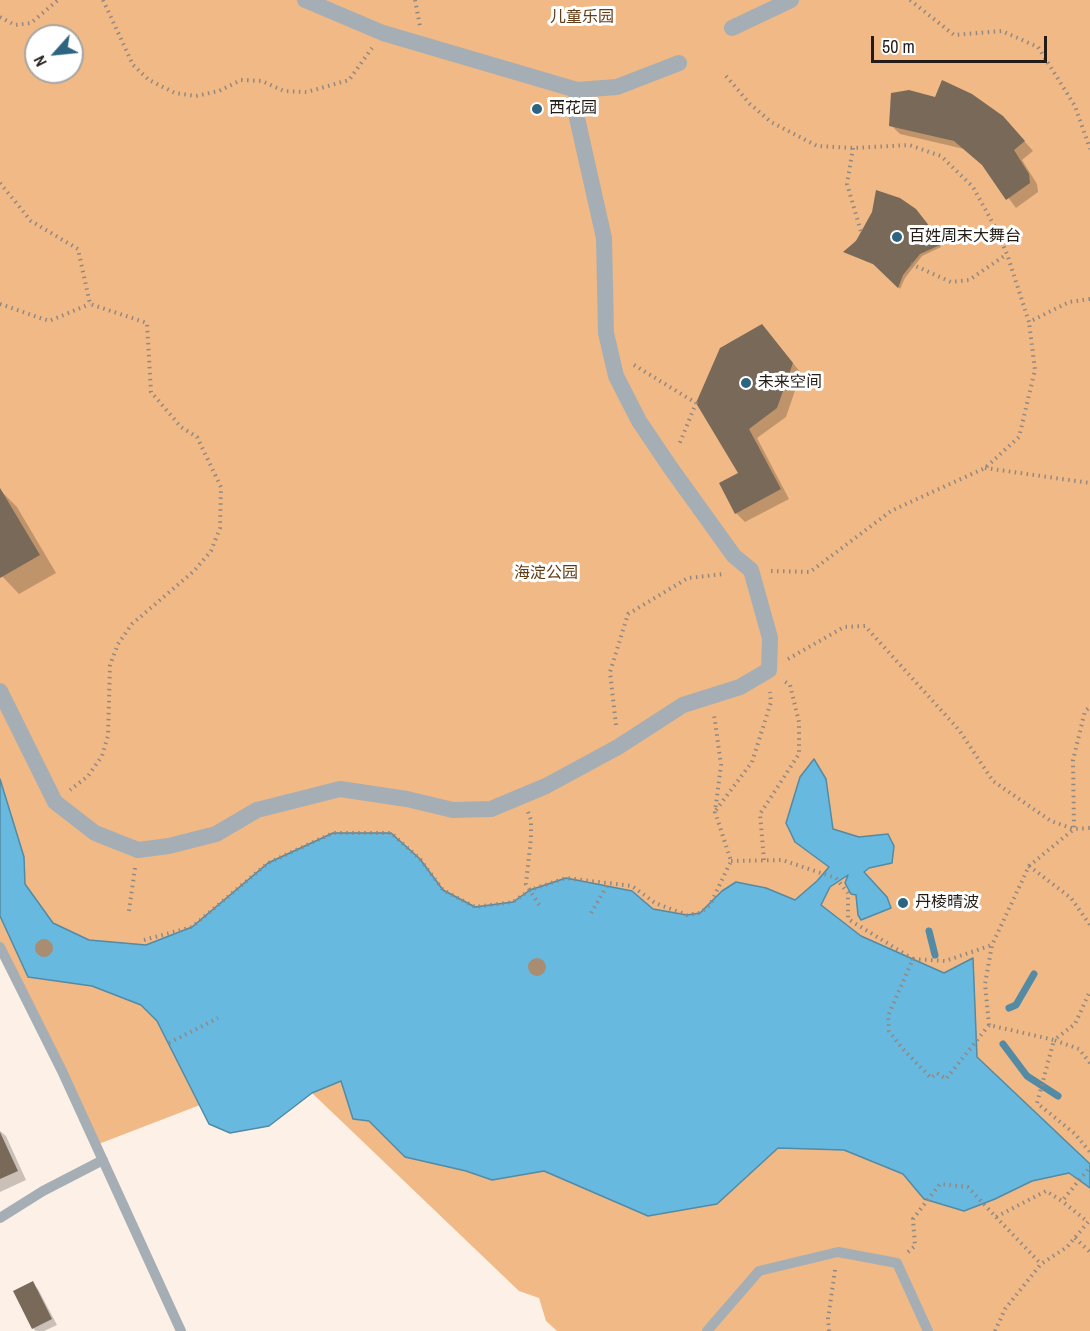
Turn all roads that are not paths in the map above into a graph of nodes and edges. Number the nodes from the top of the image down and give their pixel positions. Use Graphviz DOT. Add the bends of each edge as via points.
graph roads {
  1 [pos="305,0"];
  2 [pos="791,0"];
  3 [pos="732,28"];
  4 [pos="679,63"];
  5 [pos="577,90"];
  6 [pos="0,691"];
  7 [pos="0,947"];
  8 [pos="103,1160"];
  9 [pos="0,1218"];
  10 [pos="181,1331"];
  11 [pos="707,1331"];
  12 [pos="928,1331"];
  1 -- 5 [label="street" via="383,33"];
  2 -- 3 [label="street"];
  4 -- 5 [label="street" via="617,87"];
  5 -- 6 [label="street" via="575,109 604,238 606,333 616,376 639,422 670,467 734,556 751,570 770,638 769,670 740,687 683,705 618,747 491,809 453,810 340,789 257,810 216,834 138,850 96,833 55,802"];
  7 -- 8 [label="lane"];
  8 -- 9 [label="lane"];
  8 -- 10 [label="lane"];
  11 -- 12 [label="lane" via="759,1271 838,1252 897,1263"];
}
